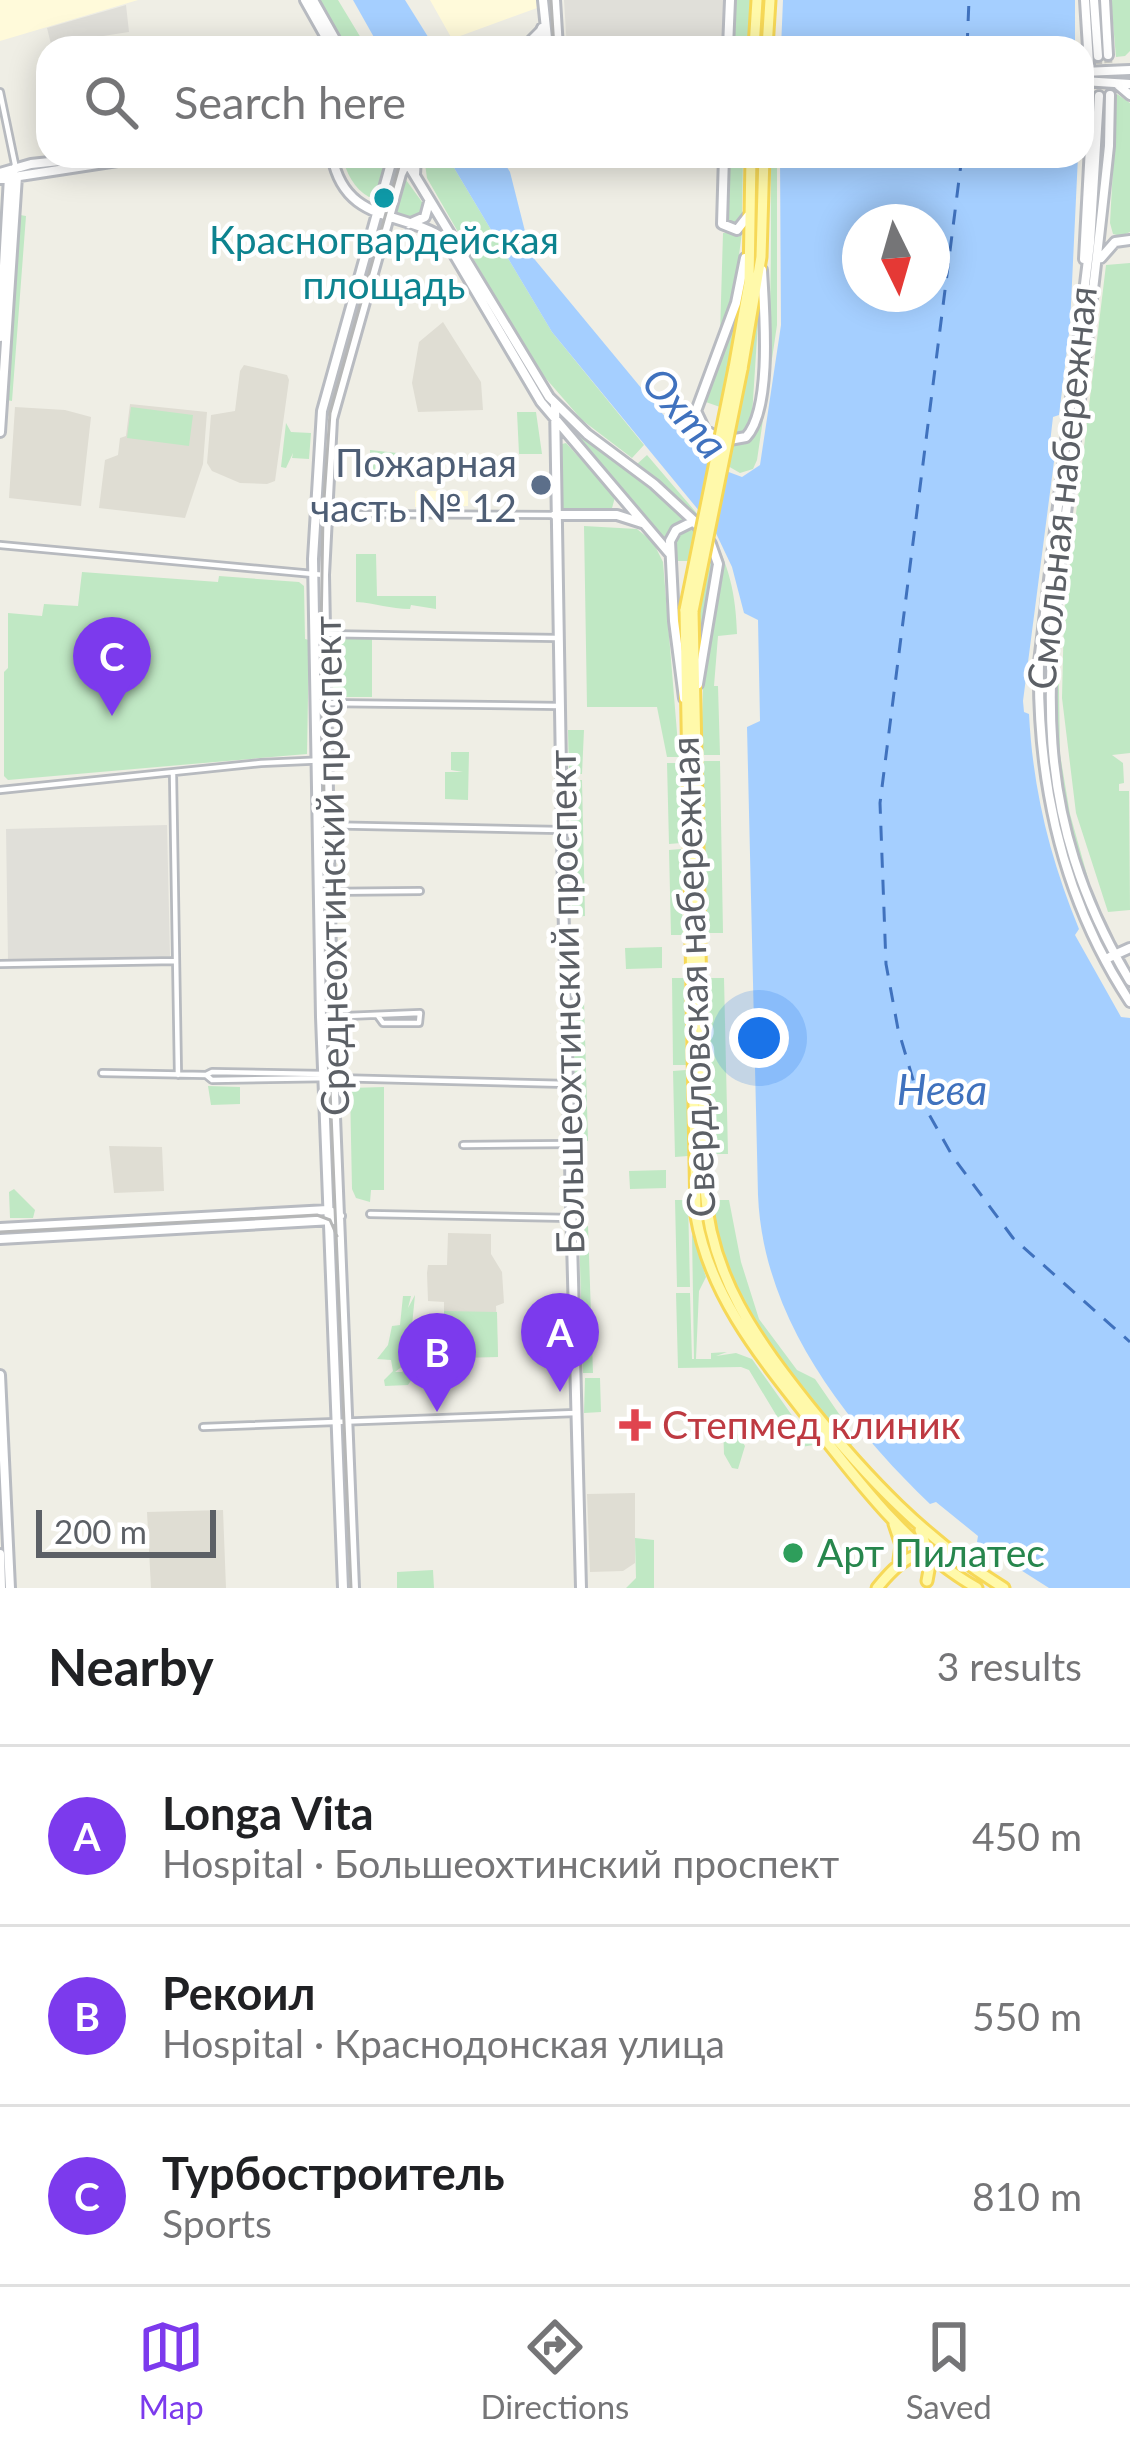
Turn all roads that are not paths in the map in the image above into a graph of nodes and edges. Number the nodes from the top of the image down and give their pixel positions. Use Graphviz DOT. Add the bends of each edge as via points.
graph roads {
  1 [pos="309,0"];
  2 [pos="543,0"];
  3 [pos="555,0"];
  4 [pos="730,0"];
  5 [pos="757,0"];
  6 [pos="770,0"];
  7 [pos="1089,0"];
  8 [pos="1105,0"];
  9 [pos="544,15"];
  10 [pos="329,36"];
  11 [pos="535,36"];
  12 [pos="538,36"];
  13 [pos="547,36"];
  14 [pos="557,36"];
  15 [pos="728,36"];
  16 [pos="755,36"];
  17 [pos="768,36"];
  18 [pos="1089,36"];
  19 [pos="1128,69"];
  20 [pos="1094,74"];
  21 [pos="1094,78"];
  22 [pos="1116,83"];
  23 [pos="1130,84"];
  24 [pos="0,92"];
  25 [pos="1130,95"];
  26 [pos="41,168"];
  27 [pos="55,168"];
  28 [pos="337,168"];
  29 [pos="389,168"];
  30 [pos="405,168"];
  31 [pos="412,168"];
  32 [pos="724,168"];
  33 [pos="751,168"];
  34 [pos="764,168"];
  35 [pos="1088,168"];
  36 [pos="8,174"];
  37 [pos="429,201"];
  38 [pos="376,214"];
  39 [pos="749,215"];
  40 [pos="1102,215"];
  41 [pos="388,218"];
  42 [pos="408,224"];
  43 [pos="748,232"];
  44 [pos="1130,241"];
  45 [pos="1115,242"];
  46 [pos="1094,243"];
  47 [pos="761,257"];
  48 [pos="1085,272"];
  49 [pos="1094,281"];
  50 [pos="0,337"];
  51 [pos="738,369"];
  52 [pos="555,404"];
  53 [pos="553,417"];
  54 [pos="0,431"];
  55 [pos="326,514"];
  56 [pos="555,515"];
  57 [pos="694,521"];
  58 [pos="650,527"];
  59 [pos="0,545"];
  60 [pos="670,554"];
  61 [pos="319,575"];
  62 [pos="320,634"];
  63 [pos="557,638"];
  64 [pos="690,701"];
  65 [pos="321,703"];
  66 [pos="559,706"];
  67 [pos="322,760"];
  68 [pos="173,773"];
  69 [pos="0,790"];
  70 [pos="323,825"];
  71 [pos="561,830"];
  72 [pos="420,891"];
  73 [pos="324,892"];
  74 [pos="1130,948"];
  75 [pos="1113,952"];
  76 [pos="176,961"];
  77 [pos="1106,963"];
  78 [pos="1125,963"];
  79 [pos="0,964"];
  80 [pos="1130,981"];
  81 [pos="1130,1002"];
  82 [pos="378,1016"];
  83 [pos="327,1017"];
  84 [pos="102,1073"];
  85 [pos="178,1075"];
  86 [pos="327,1078"];
  87 [pos="568,1084"];
  88 [pos="569,1144"];
  89 [pos="463,1145"];
  90 [pos="328,1210"];
  91 [pos="370,1214"];
  92 [pos="340,1216"];
  93 [pos="571,1218"];
  94 [pos="329,1222"];
  95 [pos="0,1228"];
  96 [pos="0,1239"];
  97 [pos="0,1375"];
  98 [pos="576,1413"];
  99 [pos="335,1420"];
  100 [pos="347,1420"];
  101 [pos="202,1427"];
  102 [pos="892,1519"];
  103 [pos="914,1521"];
  104 [pos="929,1553"];
  105 [pos="0,1554"];
  106 [pos="959,1560"];
  107 [pos="899,1561"];
  108 [pos="949,1572"];
  109 [pos="924,1584"];
  110 [pos="6,1588"];
  111 [pos="344,1588"];
  112 [pos="354,1588"];
  113 [pos="581,1588"];
  114 [pos="877,1588"];
  115 [pos="977,1588"];
  116 [pos="1004,1588"];
  1 -- 10 [label="main road"];
  2 -- 9 [label="main road"];
  3 -- 14 [label="main road"];
  4 -- 15 [label="main road"];
  5 -- 16 [label="main road"];
  6 -- 17 [label="main road"];
  7 -- 8 [label="main road" via="1103,55"];
  7 -- 18 [label="main road"];
  9 -- 11 [label="street"];
  9 -- 12 [label="main road"];
  9 -- 13 [label="main road"];
  19 -- 20 [label="main road"];
  21 -- 22 [label="main road"];
  22 -- 23 [label="main road"];
  22 -- 25 [label="main road"];
  24 -- 36 [label="street"];
  26 -- 36 [label="main road"];
  27 -- 36 [label="main road"];
  28 -- 38 [label="main road" via="343,185"];
  29 -- 38 [label="main road, Среднеохтинский проспект"];
  30 -- 41 [label="main road, Среднеохтинский проспект"];
  31 -- 37 [label="main road"];
  32 -- 39 [label="main road" via="722,224 737,230"];
  33 -- 39 [label="main road"];
  34 -- 47 [label="main road"];
  35 -- 48 [label="main road"];
  36 -- 50 [label="main road"];
  36 -- 54 [label="main road"];
  37 -- 42 [label="main road" via="425,217"];
  37 -- 52 [label="main road"];
  38 -- 41 [label="main road"];
  38 -- 61 [label="main road, Среднеохтинский проспект" via="319,428"];
  39 -- 43 [label="main road"];
  40 -- 45 [label="main road"];
  40 -- 46 [label="main road"];
  40 -- 46 [label="main road" via="1104,96"];
  41 -- 42 [label="main road"];
  41 -- 55 [label="main road, Среднеохтинский проспект" via="332,419"];
  42 -- 53 [label="main road" via="445,239"];
  43 -- 47 [label="main road" via="736,303 696,411 705,430 724,441 746,436 757,416"];
  43 -- 51 [label="main road"];
  44 -- 45 [label="main road"];
  45 -- 49 [label="main road"];
  46 -- 48 [label="main road, Смольная набережная"];
  46 -- 49 [label="main road, Смольная набережная"];
  47 -- 51 [label="main road"];
  48 -- 77 [label="main road, Смольная набережная" via="1042,628 1039,730 1057,839"];
  49 -- 75 [label="main road, Смольная набережная" via="1048,702 1062,816"];
  51 -- 64 [label="main road, Свердловская набережная, bridge" via="689,610"];
  52 -- 53 [label="main road, Большеохтинский проспект"];
  52 -- 57 [label="main road"];
  53 -- 56 [label="main road, Большеохтинский проспект"];
  53 -- 58 [label="main road"];
  55 -- 56 [label="street"];
  55 -- 61 [label="main road, Среднеохтинский проспект"];
  56 -- 58 [label="main road" via="617,515"];
  56 -- 63 [label="main road, Большеохтинский проспект"];
  57 -- 60 [label="main road" via="676,530"];
  57 -- 64 [label="main road" via="718,564"];
  58 -- 60 [label="main road"];
  59 -- 61 [label="street"];
  60 -- 64 [label="main road" via="679,678"];
  61 -- 62 [label="main road, Среднеохтинский проспект"];
  62 -- 63 [label="street"];
  62 -- 65 [label="main road, Среднеохтинский проспект"];
  63 -- 66 [label="main road, Большеохтинский проспект"];
  64 -- 102 [label="main road, Свердловская набережная" via="699,1231 720,1291 756,1351"];
  64 -- 103 [label="main road, Свердловская набережная" via="705,1174 715,1249 763,1346 859,1468"];
  65 -- 66 [label="street"];
  65 -- 67 [label="main road, Среднеохтинский проспект"];
  66 -- 71 [label="main road, Большеохтинский проспект"];
  67 -- 68 [label="street"];
  67 -- 70 [label="main road, Среднеохтинский проспект"];
  68 -- 69 [label="street"];
  68 -- 76 [label="street"];
  70 -- 71 [label="street"];
  70 -- 73 [label="main road, Среднеохтинский проспект"];
  71 -- 87 [label="main road, Большеохтинский проспект"];
  72 -- 73 [label="street"];
  73 -- 83 [label="main road, Среднеохтинский проспект"];
  74 -- 75 [label="main road"];
  75 -- 77 [label="main road"];
  75 -- 78 [label="main road, Смольная набережная"];
  76 -- 79 [label="street"];
  76 -- 85 [label="street"];
  77 -- 78 [label="main road"];
  77 -- 81 [label="main road, Смольная набережная"];
  78 -- 80 [label="main road, Смольная набережная"];
  82 -- 82 [label="street" via="420,1013 419,1023 383,1023"];
  82 -- 83 [label="street"];
  83 -- 86 [label="main road, Среднеохтинский проспект"];
  84 -- 85 [label="street"];
  85 -- 86 [label="street"];
  86 -- 87 [label="street"];
  86 -- 90 [label="main road, Среднеохтинский проспект"];
  86 -- 92 [label="main road, Среднеохтинский проспект"];
  87 -- 88 [label="main road, Большеохтинский проспект"];
  88 -- 89 [label="street"];
  88 -- 93 [label="main road, Большеохтинский проспект"];
  90 -- 92 [label="main road"];
  90 -- 94 [label="main road, Среднеохтинский проспект"];
  90 -- 95 [label="main road"];
  91 -- 93 [label="street"];
  92 -- 94 [label="main road"];
  92 -- 100 [label="main road, Среднеохтинский проспект"];
  93 -- 98 [label="main road, Большеохтинский проспект"];
  94 -- 96 [label="main road"];
  94 -- 99 [label="main road, Среднеохтинский проспект"];
  97 -- 110 [label="main road"];
  98 -- 100 [label="street"];
  98 -- 113 [label="main road, Большеохтинский проспект"];
  99 -- 100 [label="street"];
  99 -- 101 [label="street"];
  99 -- 111 [label="main road, Среднеохтинский проспект"];
  100 -- 112 [label="main road, Среднеохтинский проспект"];
  102 -- 104 [label="main road, Свердловская набережная"];
  102 -- 107 [label="main road"];
  103 -- 104 [label="main road, Свердловская набережная"];
  103 -- 106 [label="main road, Свердловская набережная"];
  104 -- 106 [label="main road, Свердловская набережная"];
  104 -- 107 [label="main road"];
  104 -- 108 [label="main road, Свердловская набережная"];
  104 -- 109 [label="main road"];
  105 -- 110 [label="main road"];
  106 -- 116 [label="main road, Свердловская набережная"];
  107 -- 114 [label="main road"];
  108 -- 109 [label="main road"];
  108 -- 115 [label="main road, Свердловская набережная"];
}
